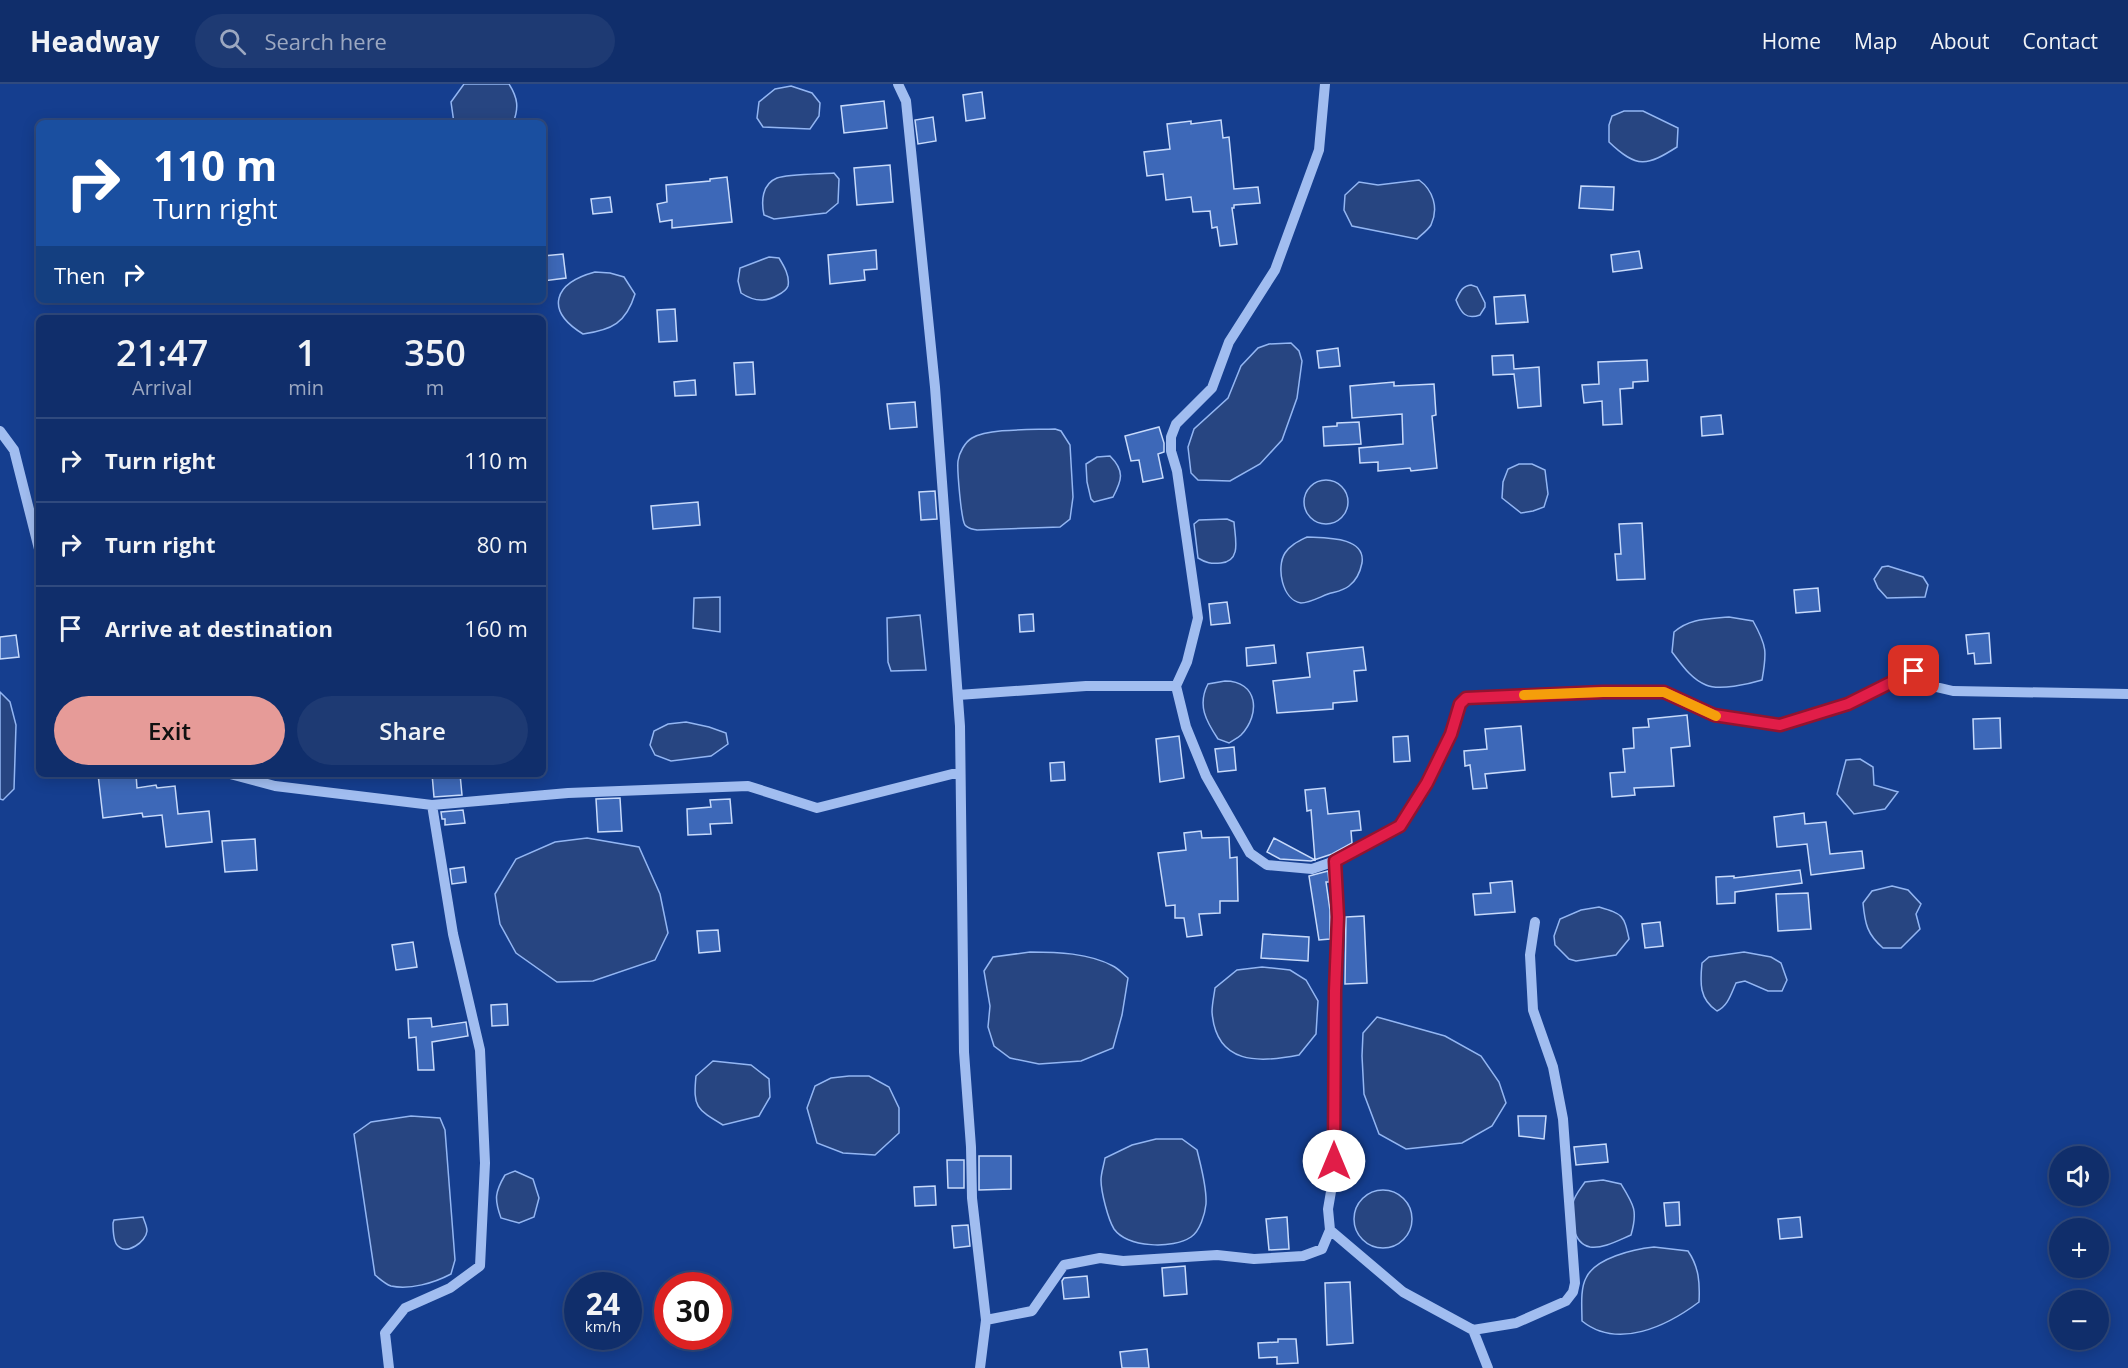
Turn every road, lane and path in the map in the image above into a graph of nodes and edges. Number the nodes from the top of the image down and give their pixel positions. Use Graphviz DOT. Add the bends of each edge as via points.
graph roads {
  1 [pos="898,84"];
  2 [pos="1325,84"];
  3 [pos="0,431"];
  4 [pos="36,537"];
  5 [pos="1176,686"];
  6 [pos="2128,694"];
  7 [pos="958,695"];
  8 [pos="960,772"];
  9 [pos="241,777"];
  10 [pos="432,805"];
  11 [pos="1335,861"];
  12 [pos="1535,922"];
  13 [pos="1330,1230"];
  14 [pos="986,1320"];
  15 [pos="1473,1330"];
  16 [pos="389,1368"];
  17 [pos="980,1368"];
  18 [pos="1488,1368"];
  1 -- 7 [label="street" via="906,101 935,387"];
  2 -- 5 [label="street" via="1319,150 1275,270 1229,342 1212,388 1176,424 1172,437 1198,618 1187,662"];
  3 -- 4 [label="street" via="14,450"];
  5 -- 7 [label="street" via="1086,686"];
  5 -- 11 [label="street" via="1186,727 1206,776 1250,853 1267,866 1287,868 1312,869"];
  6 -- 11 [label="street" via="1953,691 1936,687 1914,671 1848,704 1780,725 1714,715 1664,692 1466,698 1427,783 1400,826"];
  7 -- 8 [label="street"];
  8 -- 10 [label="street" via="817,808 748,786"];
  8 -- 14 [label="street" via="964,1052 972,1198"];
  9 -- 10 [label="street" via="275,786"];
  10 -- 16 [label="street" via="453,934 480,1050 485,1163 480,1266 450,1288 405,1308 385,1333"];
  11 -- 13 [label="street" via="1338,917"];
  12 -- 15 [label="street" via="1530,956 1533,1010 1553,1067 1563,1119 1575,1283 1566,1300 1516,1323"];
  13 -- 14 [label="street" via="1322,1249 1303,1256 1254,1259 1217,1255 1123,1261 1100,1258 1064,1265 1032,1311"];
  13 -- 15 [label="street" via="1403,1292"];
  14 -- 17 [label="street"];
  15 -- 18 [label="street"];
}
